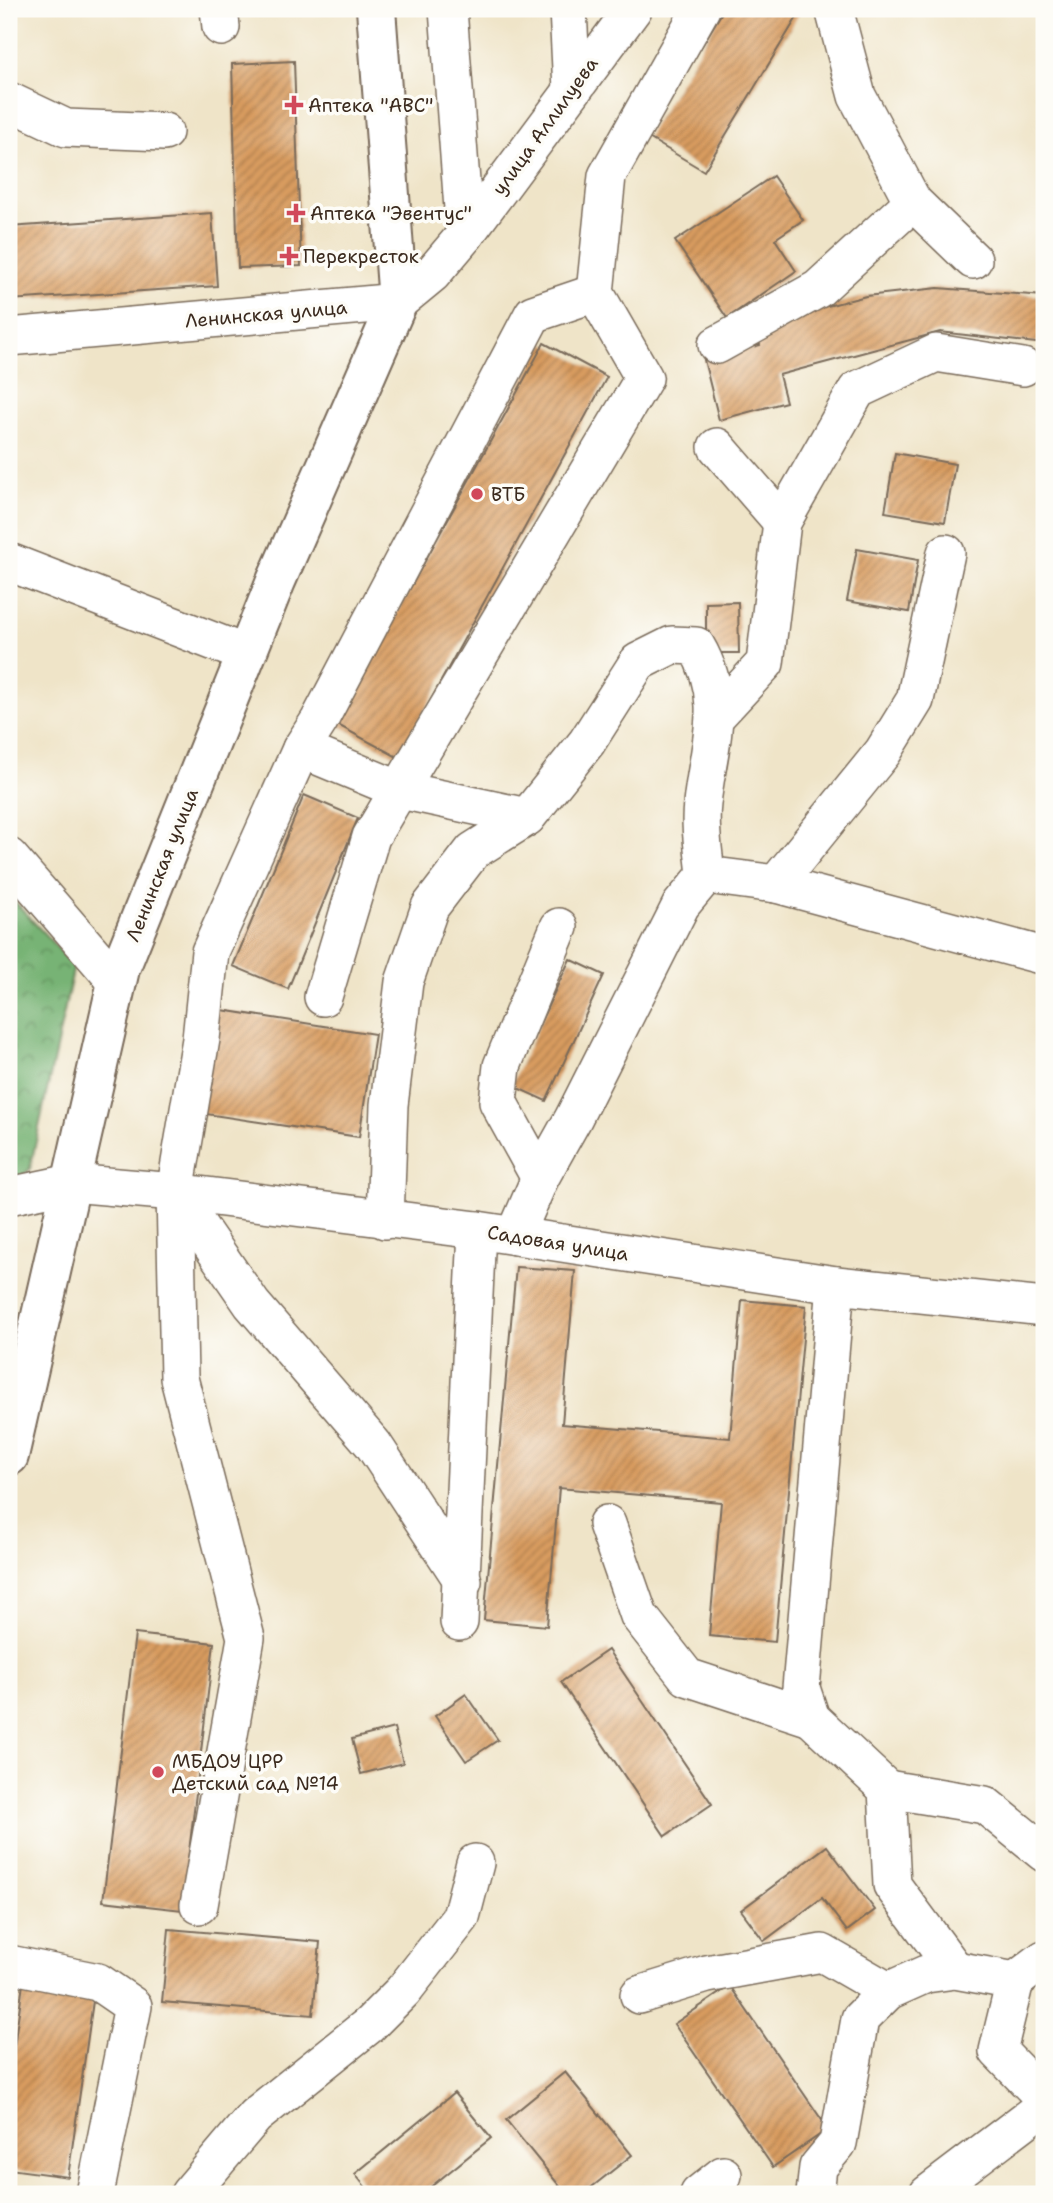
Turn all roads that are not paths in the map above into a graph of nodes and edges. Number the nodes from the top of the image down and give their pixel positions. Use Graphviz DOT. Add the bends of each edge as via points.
graph roads {
  1 [pos="376,9"];
  2 [pos="448,9"];
  3 [pos="568,9"];
  4 [pos="633,9"];
  5 [pos="701,9"];
  6 [pos="834,9"];
  7 [pos="572,89"];
  8 [pos="9,101"];
  9 [pos="164,132"];
  10 [pos="912,202"];
  11 [pos="465,235"];
  12 [pos="973,260"];
  13 [pos="595,293"];
  14 [pos="398,302"];
  15 [pos="9,337"];
  16 [pos="717,345"];
  17 [pos="1023,367"];
  18 [pos="717,447"];
  19 [pos="782,522"];
  20 [pos="946,553"];
  21 [pos="9,562"];
  22 [pos="246,654"];
  23 [pos="716,716"];
  24 [pos="301,749"];
  25 [pos="400,790"];
  26 [pos="527,817"];
  27 [pos="9,858"];
  28 [pos="706,875"];
  29 [pos="776,884"];
  30 [pos="559,926"];
  31 [pos="1044,956"];
  32 [pos="117,982"];
  33 [pos="323,997"];
  34 [pos="540,1178"];
  35 [pos="71,1183"];
  36 [pos="175,1192"];
  37 [pos="9,1196"];
  38 [pos="384,1220"];
  39 [pos="477,1230"];
  40 [pos="515,1236"];
  41 [pos="835,1285"];
  42 [pos="1044,1307"];
  43 [pos="9,1456"];
  44 [pos="607,1524"];
  45 [pos="463,1580"];
  46 [pos="459,1622"];
  47 [pos="811,1718"];
  48 [pos="887,1789"];
  49 [pos="1044,1853"];
  50 [pos="475,1863"];
  51 [pos="199,1905"];
  52 [pos="1044,1959"];
  53 [pos="9,1964"];
  54 [pos="955,1970"];
  55 [pos="1015,1981"];
  56 [pos="888,1991"];
  57 [pos="639,1995"];
  58 [pos="1044,2098"];
  59 [pos="1044,2106"];
  60 [pos="95,2194"];
  61 [pos="189,2194"];
  62 [pos="815,2194"];
  63 [pos="928,2194"];
  1 -- 14 [label="main road, Ленинская улица"];
  2 -- 11 [label="street"];
  3 -- 7 [label="street"];
  4 -- 7 [label="street, улица Аллилуева"];
  5 -- 13 [label="street" via="607,176"];
  6 -- 10 [label="street" via="857,96"];
  7 -- 11 [label="street, улица Аллилуева"];
  8 -- 9 [label="street" via="66,128"];
  10 -- 12 [label="street"];
  10 -- 16 [label="street" via="818,289"];
  11 -- 14 [label="street, улица Аллилуева" via="432,274"];
  13 -- 24 [label="street" via="533,314"];
  13 -- 25 [label="street" via="645,378"];
  14 -- 15 [label="street, Ленинская улица"];
  14 -- 22 [label="main road, Ленинская улица"];
  17 -- 19 [label="street" via="936,353 857,390"];
  18 -- 19 [label="street"];
  19 -- 23 [label="street" via="765,663"];
  20 -- 29 [label="street" via="915,700 883,752"];
  21 -- 22 [label="street"];
  22 -- 32 [label="main road, Ленинская улица"];
  23 -- 26 [label="street" via="709,668 696,646 672,645 638,662 587,742"];
  23 -- 28 [label="street" via="701,807"];
  24 -- 25 [label="street"];
  24 -- 36 [label="street" via="210,952 201,1039"];
  25 -- 26 [label="street"];
  25 -- 33 [label="street" via="371,837"];
  26 -- 38 [label="street" via="473,851 430,907 404,982 389,1105"];
  27 -- 32 [label="street"];
  28 -- 29 [label="street"];
  28 -- 34 [label="street" via="681,905"];
  29 -- 31 [label="street"];
  30 -- 34 [label="street" via="502,1066 498,1102"];
  32 -- 35 [label="main road, Ленинская улица"];
  34 -- 40 [label="street"];
  35 -- 36 [label="street, Садовая улица"];
  35 -- 37 [label="street, Садовая улица"];
  35 -- 43 [label="main road, Ленинская улица"];
  36 -- 38 [label="street, Садовая улица"];
  36 -- 45 [label="street" via="252,1304 373,1444"];
  36 -- 51 [label="street" via="179,1378 246,1638"];
  38 -- 39 [label="street, Садовая улица"];
  39 -- 40 [label="street, Садовая улица"];
  39 -- 45 [label="street"];
  40 -- 41 [label="street, Садовая улица"];
  41 -- 42 [label="street, Садовая улица"];
  41 -- 47 [label="street" via="801,1688"];
  44 -- 47 [label="street" via="639,1616 687,1677"];
  45 -- 46 [label="street"];
  47 -- 48 [label="street"];
  48 -- 49 [label="street" via="985,1805"];
  48 -- 54 [label="street" via="892,1885"];
  50 -- 61 [label="street" via="461,1917 403,1991 369,2025 255,2116"];
  52 -- 55 [label="street"];
  53 -- 60 [label="street" via="97,1982 133,2006"];
  54 -- 55 [label="street"];
  54 -- 56 [label="street" via="926,1974"];
  55 -- 58 [label="street" via="999,2050"];
  56 -- 57 [label="street" via="822,1953 707,1974"];
  56 -- 62 [label="street" via="860,2019 838,2143 818,2167"];
  59 -- 63 [label="street"];
}
